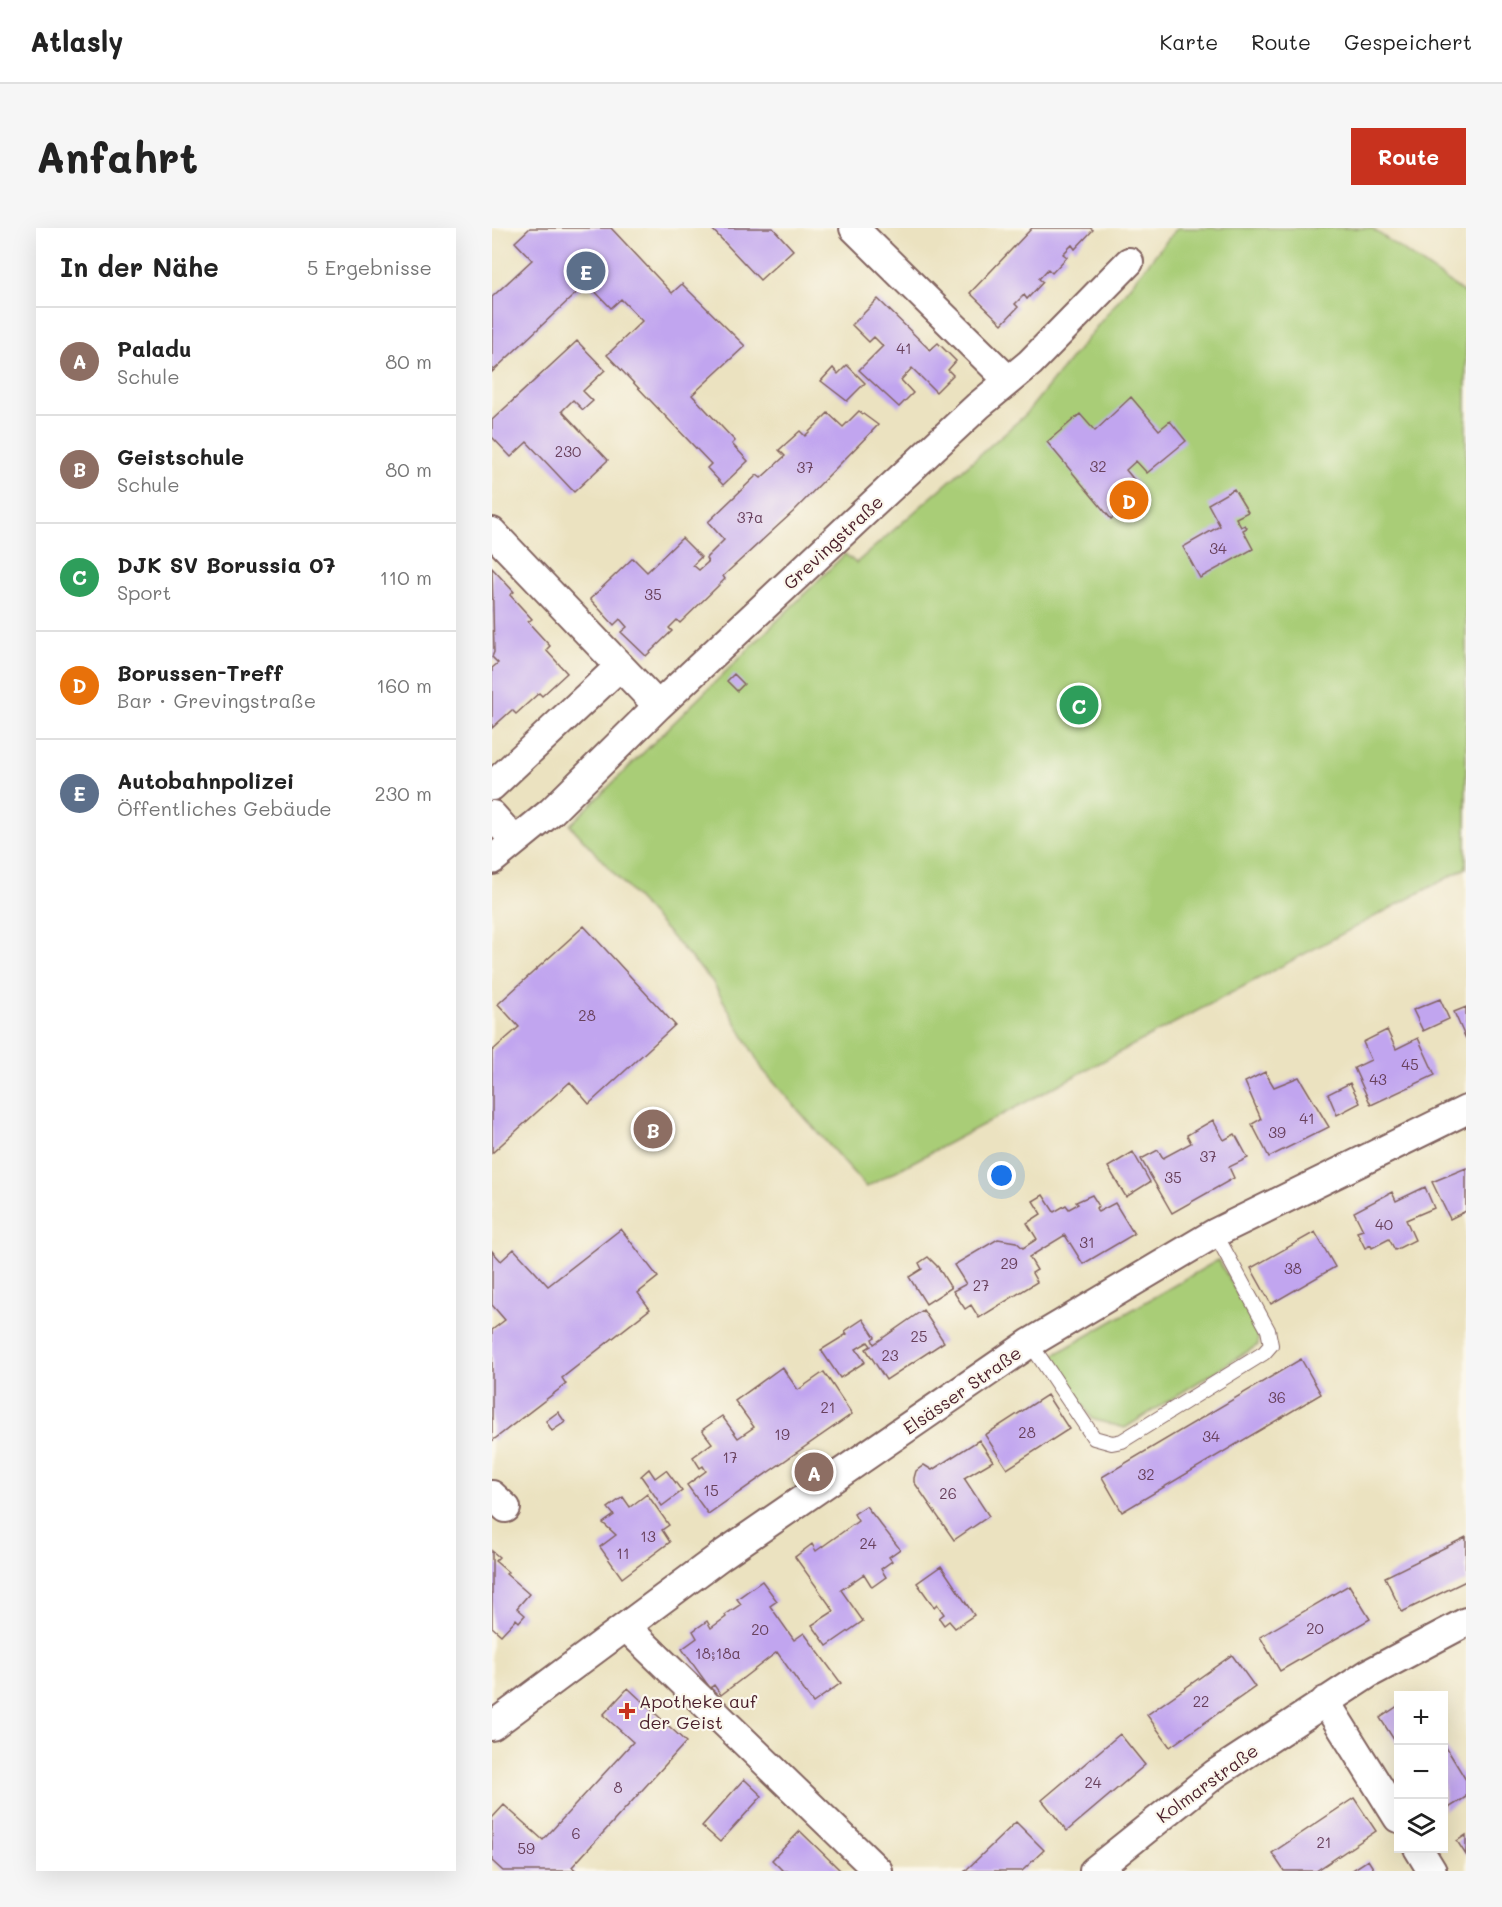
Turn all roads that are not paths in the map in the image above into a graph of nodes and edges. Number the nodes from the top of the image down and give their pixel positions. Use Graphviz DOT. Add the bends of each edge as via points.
graph roads {
  1 [pos="854,228"];
  2 [pos="1129,262"];
  3 [pos="1008,380"];
  4 [pos="492,532"];
  5 [pos="620,666"];
  6 [pos="658,706"];
  7 [pos="492,786"];
  8 [pos="492,815"];
  9 [pos="515,841"];
  10 [pos="492,860"];
  11 [pos="1466,1110"];
  12 [pos="1215,1233"];
  13 [pos="1030,1342"];
  14 [pos="1466,1622"];
  15 [pos="626,1628"];
  16 [pos="1325,1701"];
  17 [pos="492,1726"];
  18 [pos="1394,1812"];
  19 [pos="1421,1853"];
  20 [pos="878,1871"];
  21 [pos="1094,1871"];
  22 [pos="1432,1871"];
  1 -- 3 [label="street"];
  2 -- 3 [label="street, Grevingstraße" via="1030,363"];
  3 -- 6 [label="street, Grevingstraße"];
  4 -- 5 [label="street"];
  5 -- 6 [label="street"];
  5 -- 7 [label="street"];
  6 -- 9 [label="street, Grevingstraße" via="551,812"];
  8 -- 9 [label="street"];
  9 -- 10 [label="street, Grevingstraße"];
  11 -- 12 [label="street, Elsässer Straße"];
  12 -- 13 [label="street, Elsässer Straße"];
  12 -- 13 [label="lane" via="1268,1330 1270,1345 1264,1353 1122,1441 1112,1443 1094,1438"];
  13 -- 15 [label="street, Elsässer Straße" via="722,1555"];
  14 -- 16 [label="street, Kolmarstraße"];
  15 -- 17 [label="street, Elsässer Straße"];
  15 -- 20 [label="street"];
  16 -- 18 [label="street"];
  16 -- 21 [label="street, Kolmarstraße" via="1215,1774"];
  19 -- 22 [label="street"];
}
